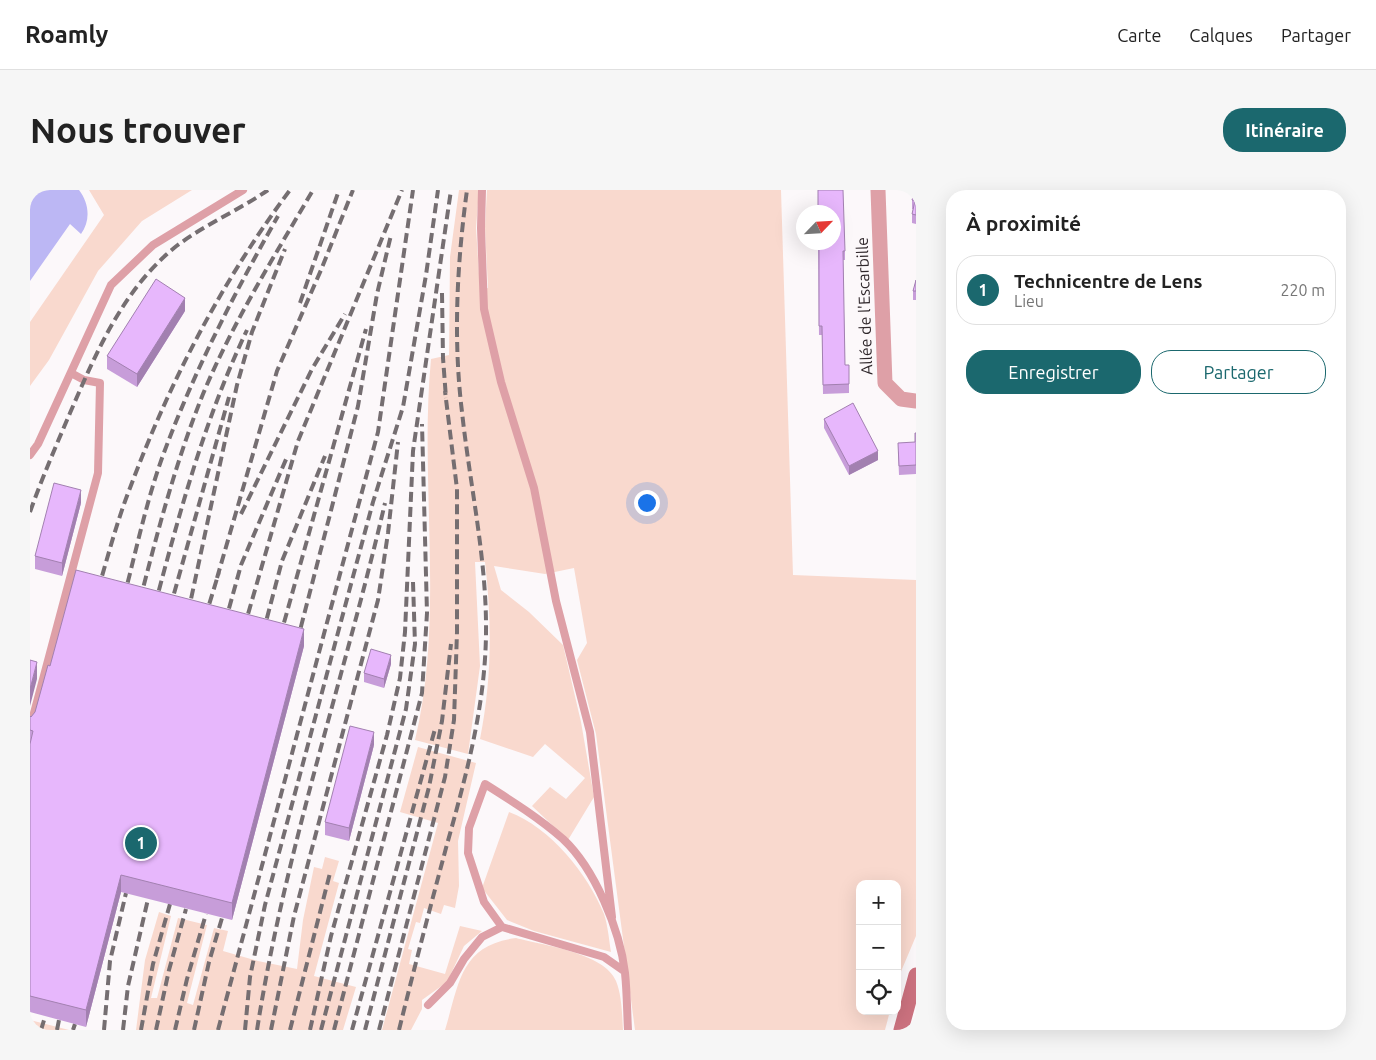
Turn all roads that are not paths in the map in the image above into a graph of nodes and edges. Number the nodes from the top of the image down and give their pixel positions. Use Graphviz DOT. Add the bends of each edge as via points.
graph roads {
  1 [pos="243,190"];
  2 [pos="482,190"];
  3 [pos="878,190"];
  4 [pos="70,373"];
  5 [pos="916,401"];
  6 [pos="30,455"];
  7 [pos="30,728"];
  8 [pos="612,917"];
  9 [pos="502,927"];
  10 [pos="624,971"];
  11 [pos="916,975"];
  12 [pos="428,1005"];
  13 [pos="628,1030"];
  14 [pos="901,1030"];
  1 -- 4 [label="lane" via="153,245 111,285"];
  2 -- 8 [label="lane" via="484,309 501,382 534,488 556,601 590,732"];
  3 -- 5 [label="street, Allée de l'Escarbille" via="885,384 901,399"];
  4 -- 6 [label="lane"];
  4 -- 7 [label="lane" via="100,383 98,473"];
  8 -- 9 [label="lane" via="592,878 564,841 524,808 485,784 470,828 468,853 484,902"];
  8 -- 10 [label="lane"];
  9 -- 10 [label="lane" via="604,957"];
  9 -- 12 [label="lane" via="482,938 450,983"];
  10 -- 13 [label="lane"];
  11 -- 14 [label="street"];
}
